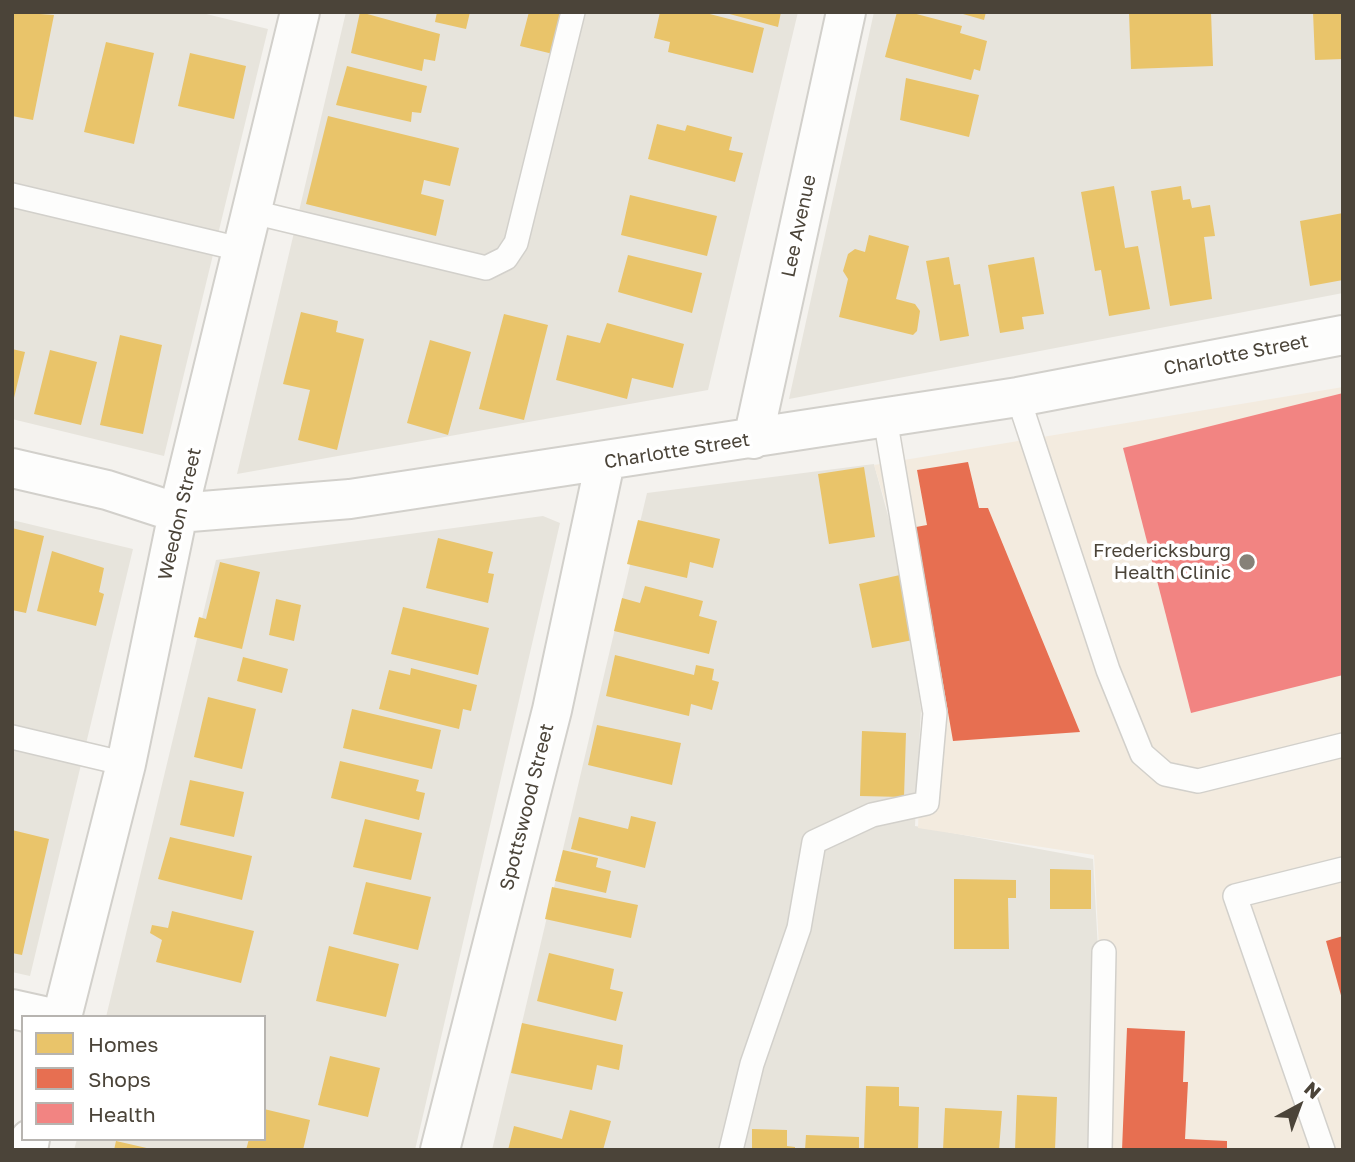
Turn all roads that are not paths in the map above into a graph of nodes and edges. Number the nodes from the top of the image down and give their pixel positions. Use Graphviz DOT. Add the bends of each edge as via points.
graph roads {
  1 [pos="300,12"];
  2 [pos="573,12"];
  3 [pos="846,12"];
  4 [pos="12,195"];
  5 [pos="253,212"];
  6 [pos="244,250"];
  7 [pos="1343,335"];
  8 [pos="1018,397"];
  9 [pos="885,418"];
  10 [pos="753,439"];
  11 [pos="606,462"];
  12 [pos="12,468"];
  13 [pos="178,513"];
  14 [pos="12,737"];
  15 [pos="1343,745"];
  16 [pos="126,764"];
  17 [pos="1343,869"];
  18 [pos="1104,952"];
  19 [pos="12,1009"];
  20 [pos="39,1015"];
  21 [pos="63,1015"];
  22 [pos="440,1150"];
  23 [pos="731,1150"];
  24 [pos="1100,1150"];
  25 [pos="1323,1150"];
  1 -- 5 [label="street, Weedon Street"];
  2 -- 5 [label="lane" via="516,243 506,258 486,268"];
  3 -- 10 [label="street, Lee Avenue"];
  4 -- 6 [label="lane"];
  5 -- 6 [label="street, Weedon Street"];
  6 -- 13 [label="street, Weedon Street"];
  7 -- 8 [label="street, Charlotte Street"];
  8 -- 9 [label="street, Charlotte Street"];
  8 -- 15 [label="lane" via="1108,670 1142,754 1165,774 1198,781"];
  9 -- 10 [label="street, Charlotte Street"];
  9 -- 23 [label="lane" via="935,713 927,803 872,815 814,842 799,928 752,1064"];
  10 -- 11 [label="street, Charlotte Street"];
  11 -- 13 [label="street, Charlotte Street" via="350,499"];
  11 -- 22 [label="street, Spottswood Street" via="552,710"];
  12 -- 13 [label="street, Charlotte Street" via="107,490"];
  13 -- 16 [label="street, Weedon Street"];
  14 -- 16 [label="lane"];
  16 -- 21 [label="street, Weedon Street"];
  17 -- 25 [label="lane" via="1235,896"];
  18 -- 24 [label="lane"];
  19 -- 20 [label="street"];
}
